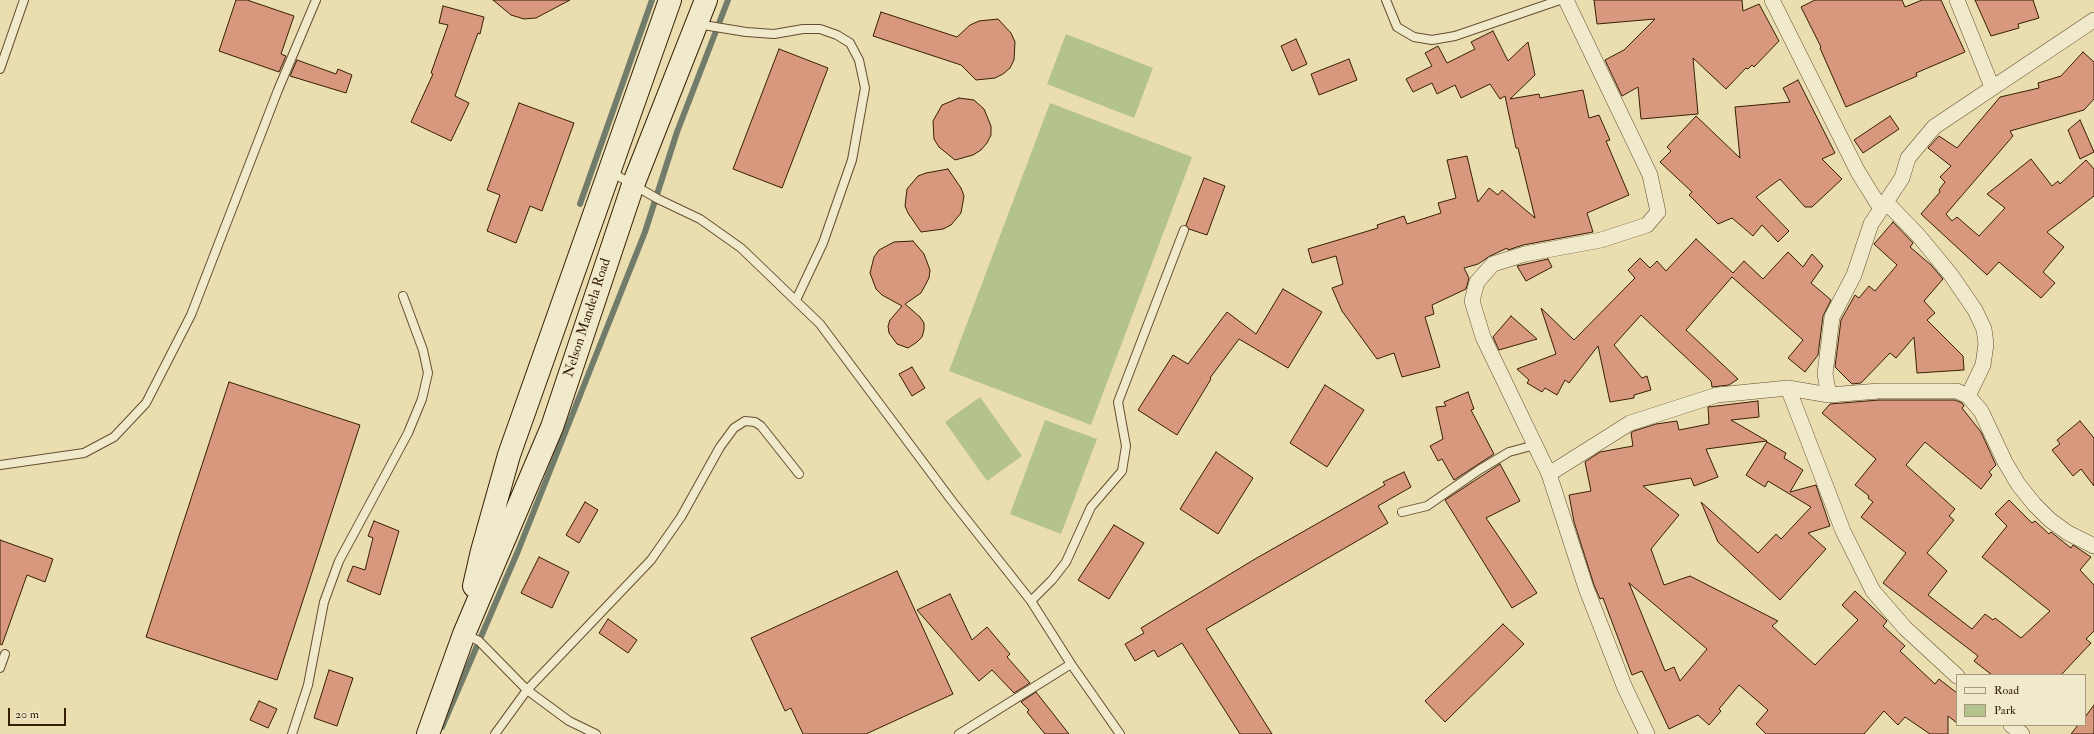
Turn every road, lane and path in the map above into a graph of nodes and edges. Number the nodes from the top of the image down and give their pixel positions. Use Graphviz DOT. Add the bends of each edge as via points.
graph roads {
  1 [pos="24,0"];
  2 [pos="316,0"];
  3 [pos="670,0"];
  4 [pos="706,0"];
  5 [pos="1386,0"];
  6 [pos="1560,0"];
  7 [pos="1566,0"];
  8 [pos="1772,0"];
  9 [pos="1957,0"];
  10 [pos="2094,20"];
  11 [pos="697,24"];
  12 [pos="0,69"];
  13 [pos="1992,87"];
  14 [pos="609,171"];
  15 [pos="633,184"];
  16 [pos="1884,205"];
  17 [pos="1184,230"];
  18 [pos="403,296"];
  19 [pos="796,300"];
  20 [pos="1788,388"];
  21 [pos="1829,395"];
  22 [pos="1968,396"];
  23 [pos="1535,445"];
  24 [pos="0,465"];
  25 [pos="799,474"];
  26 [pos="1549,474"];
  27 [pos="1402,512"];
  28 [pos="2094,546"];
  29 [pos="1030,601"];
  30 [pos="464,634"];
  31 [pos="5,654"];
  32 [pos="1071,664"];
  33 [pos="0,668"];
  34 [pos="1956,675"];
  35 [pos="527,690"];
  36 [pos="2012,726"];
  37 [pos="292,734"];
  38 [pos="428,734"];
  39 [pos="495,734"];
  40 [pos="596,734"];
  41 [pos="959,734"];
  42 [pos="1120,734"];
  43 [pos="1647,734"];
  44 [pos="2022,734"];
  1 -- 12 [label="lane"];
  2 -- 24 [label="lane" via="278,90 191,315 146,403 114,437 84,454"];
  3 -- 14 [label="main road, Nelson Mandela Road"];
  4 -- 11 [label="main road, Nelson Mandela Road"];
  5 -- 6 [label="lane" via="1397,27 1414,37 1432,40 1455,36"];
  7 -- 23 [label="street" via="1650,176 1658,212 1647,225 1601,240 1525,254 1493,264 1477,282 1472,300 1483,337"];
  8 -- 16 [label="street" via="1854,166"];
  9 -- 13 [label="street"];
  10 -- 13 [label="street"];
  11 -- 15 [label="main road, Nelson Mandela Road"];
  11 -- 19 [label="lane" via="774,34 820,29 850,43 859,60 865,88 852,160 823,244"];
  13 -- 16 [label="street" via="1934,127 1908,158 1902,178"];
  14 -- 15 [label="lane"];
  14 -- 30 [label="main road, Nelson Mandela Road" via="509,455 482,551"];
  15 -- 19 [label="lane" via="700,219 741,248"];
  15 -- 30 [label="main road, Nelson Mandela Road" via="552,427"];
  16 -- 21 [label="street" via="1871,224 1854,275 1832,317 1825,374"];
  16 -- 22 [label="street" via="1918,235 1976,310 1986,344 1983,365"];
  17 -- 29 [label="lane" via="1118,402 1126,446 1122,472 1091,506 1066,562"];
  18 -- 37 [label="lane" via="423,350 428,374 422,400 405,439 339,561 324,602 308,685"];
  19 -- 29 [label="lane" via="825,330"];
  20 -- 21 [label="street"];
  20 -- 26 [label="street" via="1717,395 1650,415 1612,432"];
  20 -- 34 [label="street" via="1843,531 1873,591 1905,628"];
  21 -- 22 [label="street" via="1879,390 1938,390 1958,391"];
  22 -- 28 [label="street" via="1981,411 2004,462 2034,504 2068,533"];
  23 -- 26 [label="street"];
  23 -- 27 [label="lane" via="1509,452 1427,506"];
  25 -- 35 [label="lane" via="761,426 755,422 745,421 734,428 720,447 681,517 651,560"];
  26 -- 43 [label="street" via="1586,588 1625,688"];
  29 -- 32 [label="lane"];
  30 -- 35 [label="lane" via="479,641"];
  30 -- 38 [label="main road, Nelson Mandela Road"];
  31 -- 33 [label="lane"];
  32 -- 41 [label="lane"];
  32 -- 42 [label="lane"];
  35 -- 39 [label="lane"];
  35 -- 40 [label="lane" via="569,721"];
  36 -- 44 [label="street"];
}
